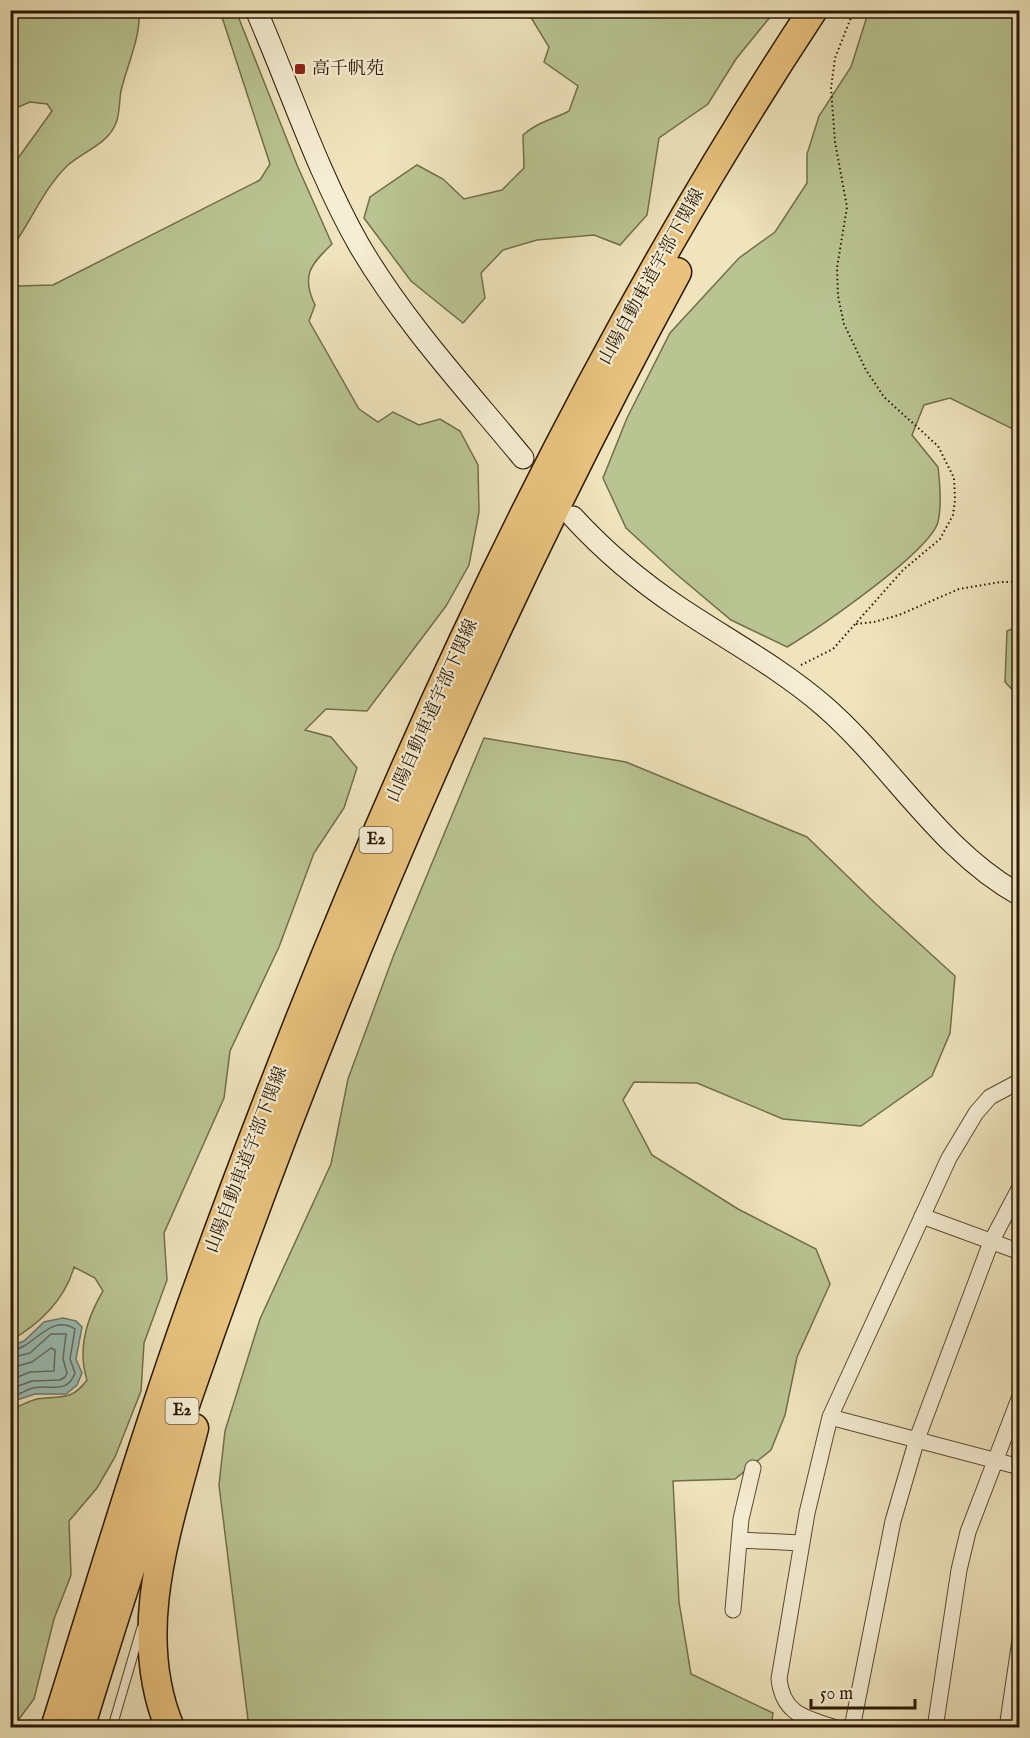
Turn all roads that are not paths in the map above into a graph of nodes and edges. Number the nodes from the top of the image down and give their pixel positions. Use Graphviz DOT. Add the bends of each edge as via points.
graph roads {
  1 [pos="256,10"];
  2 [pos="813,10"];
  3 [pos="828,10"];
  4 [pos="523,458"];
  5 [pos="573,517"];
  6 [pos="1020,895"];
  7 [pos="1020,1081"];
  8 [pos="296,1098"];
  9 [pos="1020,1187"];
  10 [pos="921,1216"];
  11 [pos="991,1242"];
  12 [pos="1020,1252"];
  13 [pos="1020,1396"];
  14 [pos="830,1417"];
  15 [pos="916,1439"];
  16 [pos="995,1460"];
  17 [pos="1020,1467"];
  18 [pos="753,1468"];
  19 [pos="739,1540"];
  20 [pos="801,1543"];
  21 [pos="154,1591"];
  22 [pos="733,1610"];
  23 [pos="1020,1640"];
  24 [pos="62,1726"];
  25 [pos="830,1727"];
  26 [pos="112,1728"];
  27 [pos="170,1728"];
  28 [pos="852,1728"];
  29 [pos="935,1728"];
  30 [pos="1007,1728"];
  1 -- 4 [label="street" via="331,188 361,247 423,337"];
  2 -- 24 [label="highway, 山陽自動車道宇部下関線 / E2" via="720,155 611,351 499,567 344,912 195,1296 109,1554"];
  3 -- 8 [label="highway, 山陽自動車道宇部下関線 / E2" via="714,204 580,459 465,696"];
  5 -- 6 [label="street" via="633,574 824,706 971,861"];
  7 -- 10 [label="street" via="990,1097 976,1113"];
  8 -- 21 [label="highway" via="198,1412"];
  8 -- 24 [label="highway, 山陽自動車道宇部下関線 / E2" via="157,1484"];
  9 -- 11 [label="street"];
  10 -- 11 [label="street"];
  10 -- 14 [label="street"];
  11 -- 12 [label="street"];
  11 -- 15 [label="street"];
  13 -- 16 [label="street"];
  14 -- 15 [label="street"];
  14 -- 20 [label="street"];
  15 -- 16 [label="street"];
  15 -- 28 [label="street" via="893,1521"];
  16 -- 17 [label="street"];
  16 -- 29 [label="street" via="968,1532 959,1570"];
  18 -- 19 [label="street"];
  19 -- 20 [label="street"];
  19 -- 22 [label="street"];
  20 -- 25 [label="street" via="779,1679 781,1695 795,1712"];
  21 -- 26 [label="lane"];
  21 -- 27 [label="highway" via="153,1667"];
  23 -- 30 [label="street"];
}
